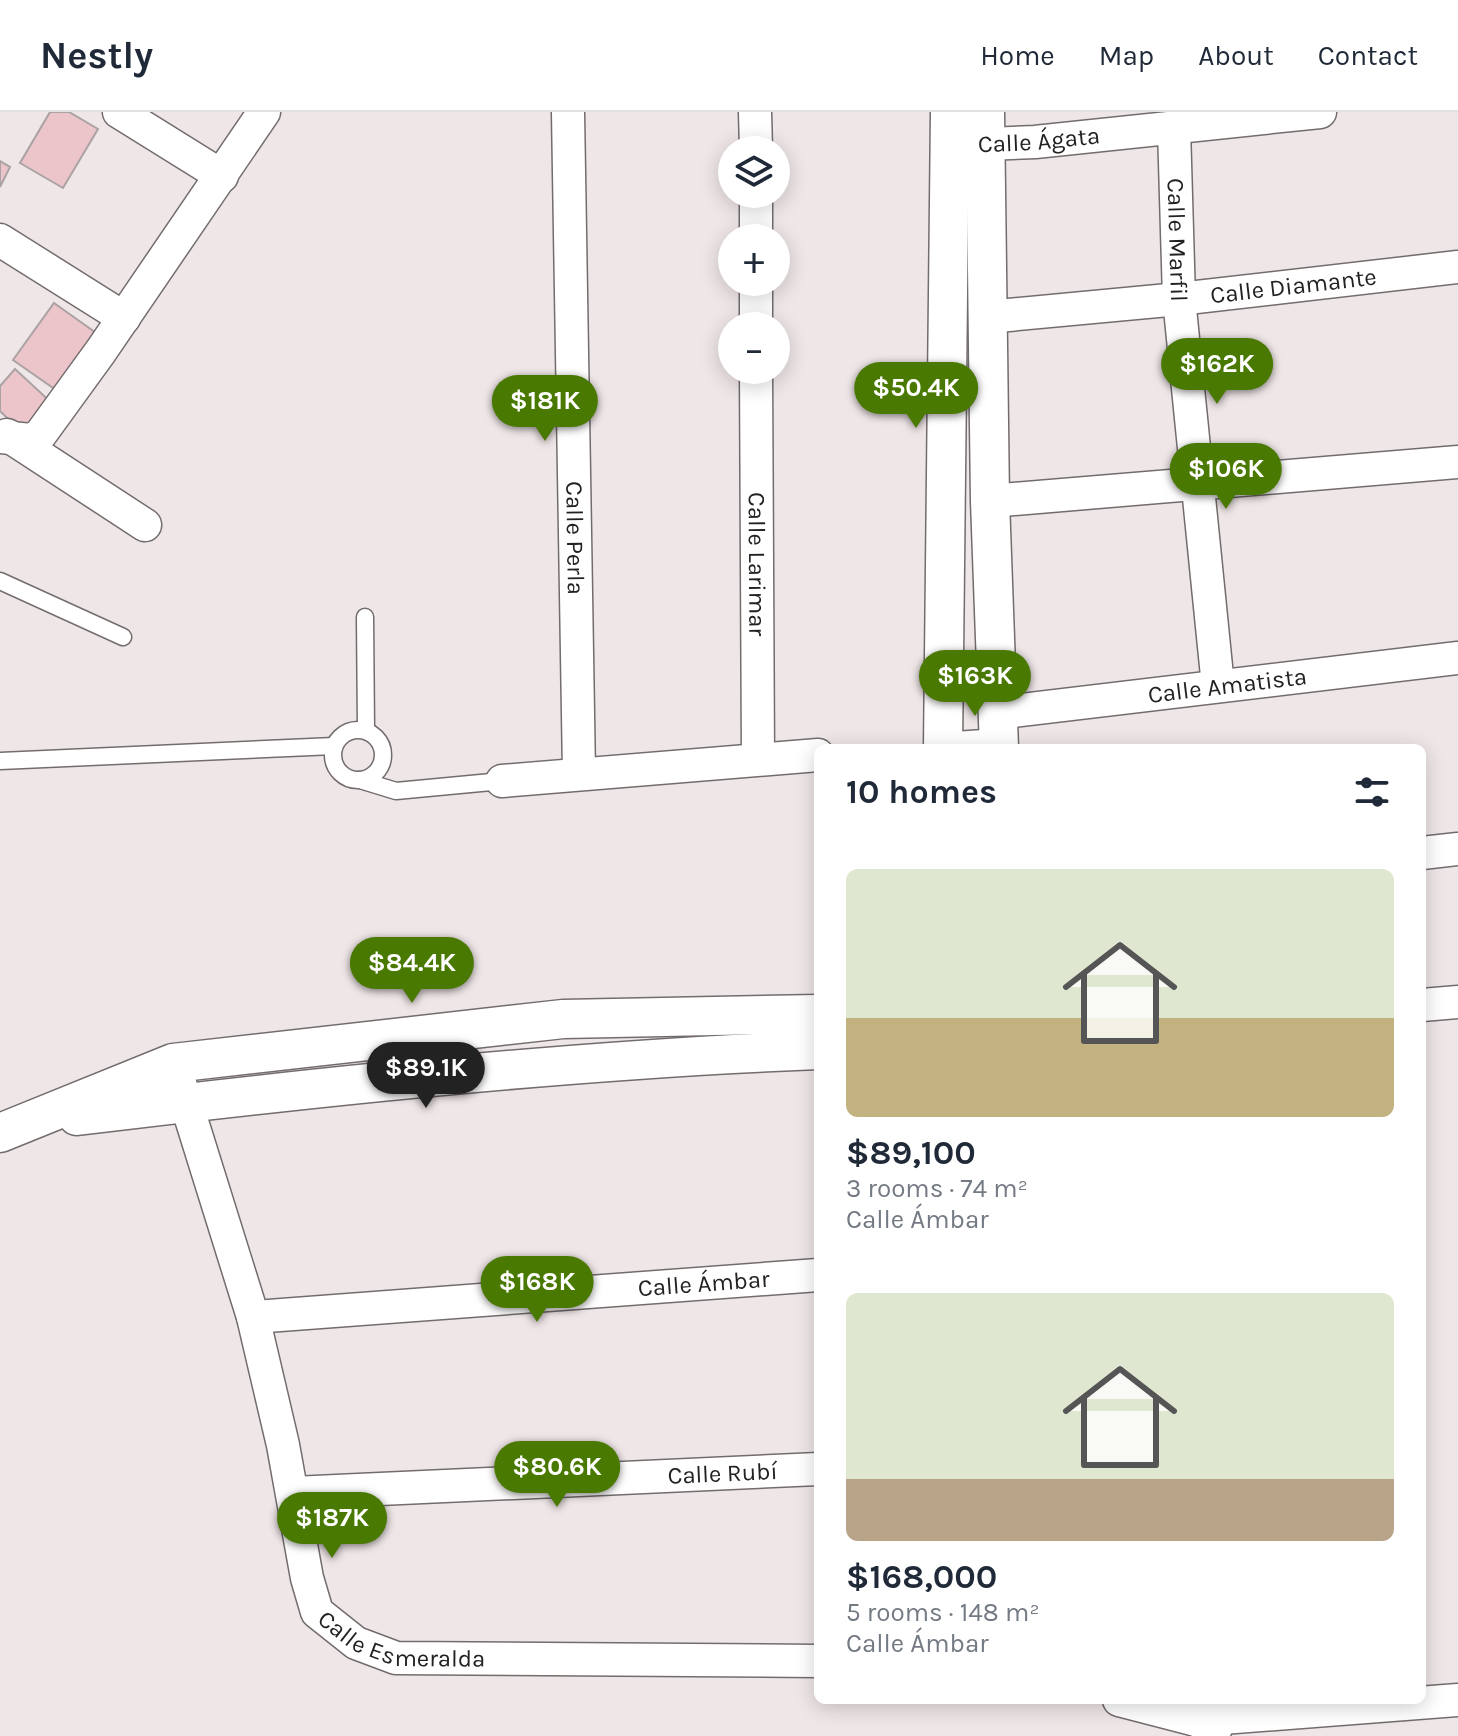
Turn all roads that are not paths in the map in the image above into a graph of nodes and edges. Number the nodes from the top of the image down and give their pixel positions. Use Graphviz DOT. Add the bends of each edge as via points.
graph roads {
  1 [pos="119,112"];
  2 [pos="264,112"];
  3 [pos="568,112"];
  4 [pos="755,112"];
  5 [pos="1320,112"];
  6 [pos="968,128"];
  7 [pos="1174,128"];
  8 [pos="756,136"];
  9 [pos="222,176"];
  10 [pos="0,240"];
  11 [pos="1458,267"];
  12 [pos="1179,299"];
  13 [pos="987,317"];
  14 [pos="124,318"];
  15 [pos="756,384"];
  16 [pos="5,435"];
  17 [pos="1458,462"];
  18 [pos="1196,485"];
  19 [pos="990,501"];
  20 [pos="145,525"];
  21 [pos="0,581"];
  22 [pos="365,617"];
  23 [pos="123,637"];
  24 [pos="1458,658"];
  25 [pos="1218,686"];
  26 [pos="366,730"];
  27 [pos="998,735"];
  28 [pos="943,744"];
  29 [pos="968,744"];
  30 [pos="334,746"];
  31 [pos="814,755"];
  32 [pos="758,759"];
  33 [pos="0,761"];
  34 [pos="579,774"];
  35 [pos="360,780"];
  36 [pos="502,781"];
  37 [pos="1458,849"];
  38 [pos="1426,853"];
  39 [pos="1458,1002"];
  40 [pos="1426,1005"];
  41 [pos="814,1014"];
  42 [pos="814,1050"];
  43 [pos="173,1063"];
  44 [pos="188,1103"];
  45 [pos="15,1128"];
  46 [pos="814,1275"];
  47 [pos="253,1317"];
  48 [pos="814,1469"];
  49 [pos="293,1493"];
  50 [pos="814,1661"];
  51 [pos="1458,1700"];
  52 [pos="1426,1702"];
  53 [pos="1134,1704"];
  54 [pos="1406,1704"];
  55 [pos="1196,1720"];
  56 [pos="1233,1736"];
  1 -- 9 [label="street"];
  2 -- 9 [label="street"];
  3 -- 34 [label="street, Calle Perla"];
  4 -- 8 [label="street"];
  5 -- 7 [label="street, Calle Ágata"];
  6 -- 7 [label="street, Calle Ágata"];
  6 -- 13 [label="street"];
  6 -- 28 [label="street"];
  7 -- 12 [label="street, Calle Marfil"];
  9 -- 14 [label="street"];
  10 -- 14 [label="street"];
  11 -- 12 [label="street, Calle Diamante"];
  12 -- 13 [label="street, Calle Diamante"];
  12 -- 18 [label="street, Calle Marfil"];
  13 -- 19 [label="street"];
  14 -- 16 [label="street" via="40,435 31,440"];
  15 -- 32 [label="street, Calle Larimar"];
  16 -- 20 [label="street"];
  17 -- 18 [label="street"];
  18 -- 19 [label="street"];
  18 -- 25 [label="street, Calle Marfil"];
  19 -- 27 [label="street"];
  21 -- 23 [label="lane"];
  22 -- 26 [label="lane"];
  24 -- 25 [label="street, Calle Amatista"];
  25 -- 27 [label="street, Calle Amatista"];
  26 -- 30 [label="lane" via="346,732"];
  26 -- 35 [label="lane" via="381,743 382,763"];
  27 -- 29 [label="street, Calle Amatista"];
  30 -- 33 [label="lane"];
  30 -- 35 [label="lane" via="335,766"];
  31 -- 32 [label="street"];
  32 -- 34 [label="street"];
  34 -- 36 [label="street"];
  35 -- 36 [label="lane" via="396,791"];
  37 -- 38 [label="street"];
  39 -- 40 [label="street"];
  41 -- 43 [label="street" via="563,1019"];
  42 -- 44 [label="street" via="680,1057"];
  43 -- 44 [label="street, Calle Esmeralda"];
  43 -- 45 [label="street"];
  44 -- 45 [label="street"];
  44 -- 47 [label="street, Calle Esmeralda"];
  46 -- 47 [label="street, Calle Ámbar"];
  47 -- 49 [label="street, Calle Esmeralda"];
  48 -- 49 [label="street, Calle Rubí"];
  49 -- 50 [label="street, Calle Esmeralda" via="317,1612 356,1643 396,1658"];
  51 -- 52 [label="street"];
  53 -- 55 [label="street"];
  54 -- 55 [label="street"];
  55 -- 56 [label="street"];
}
